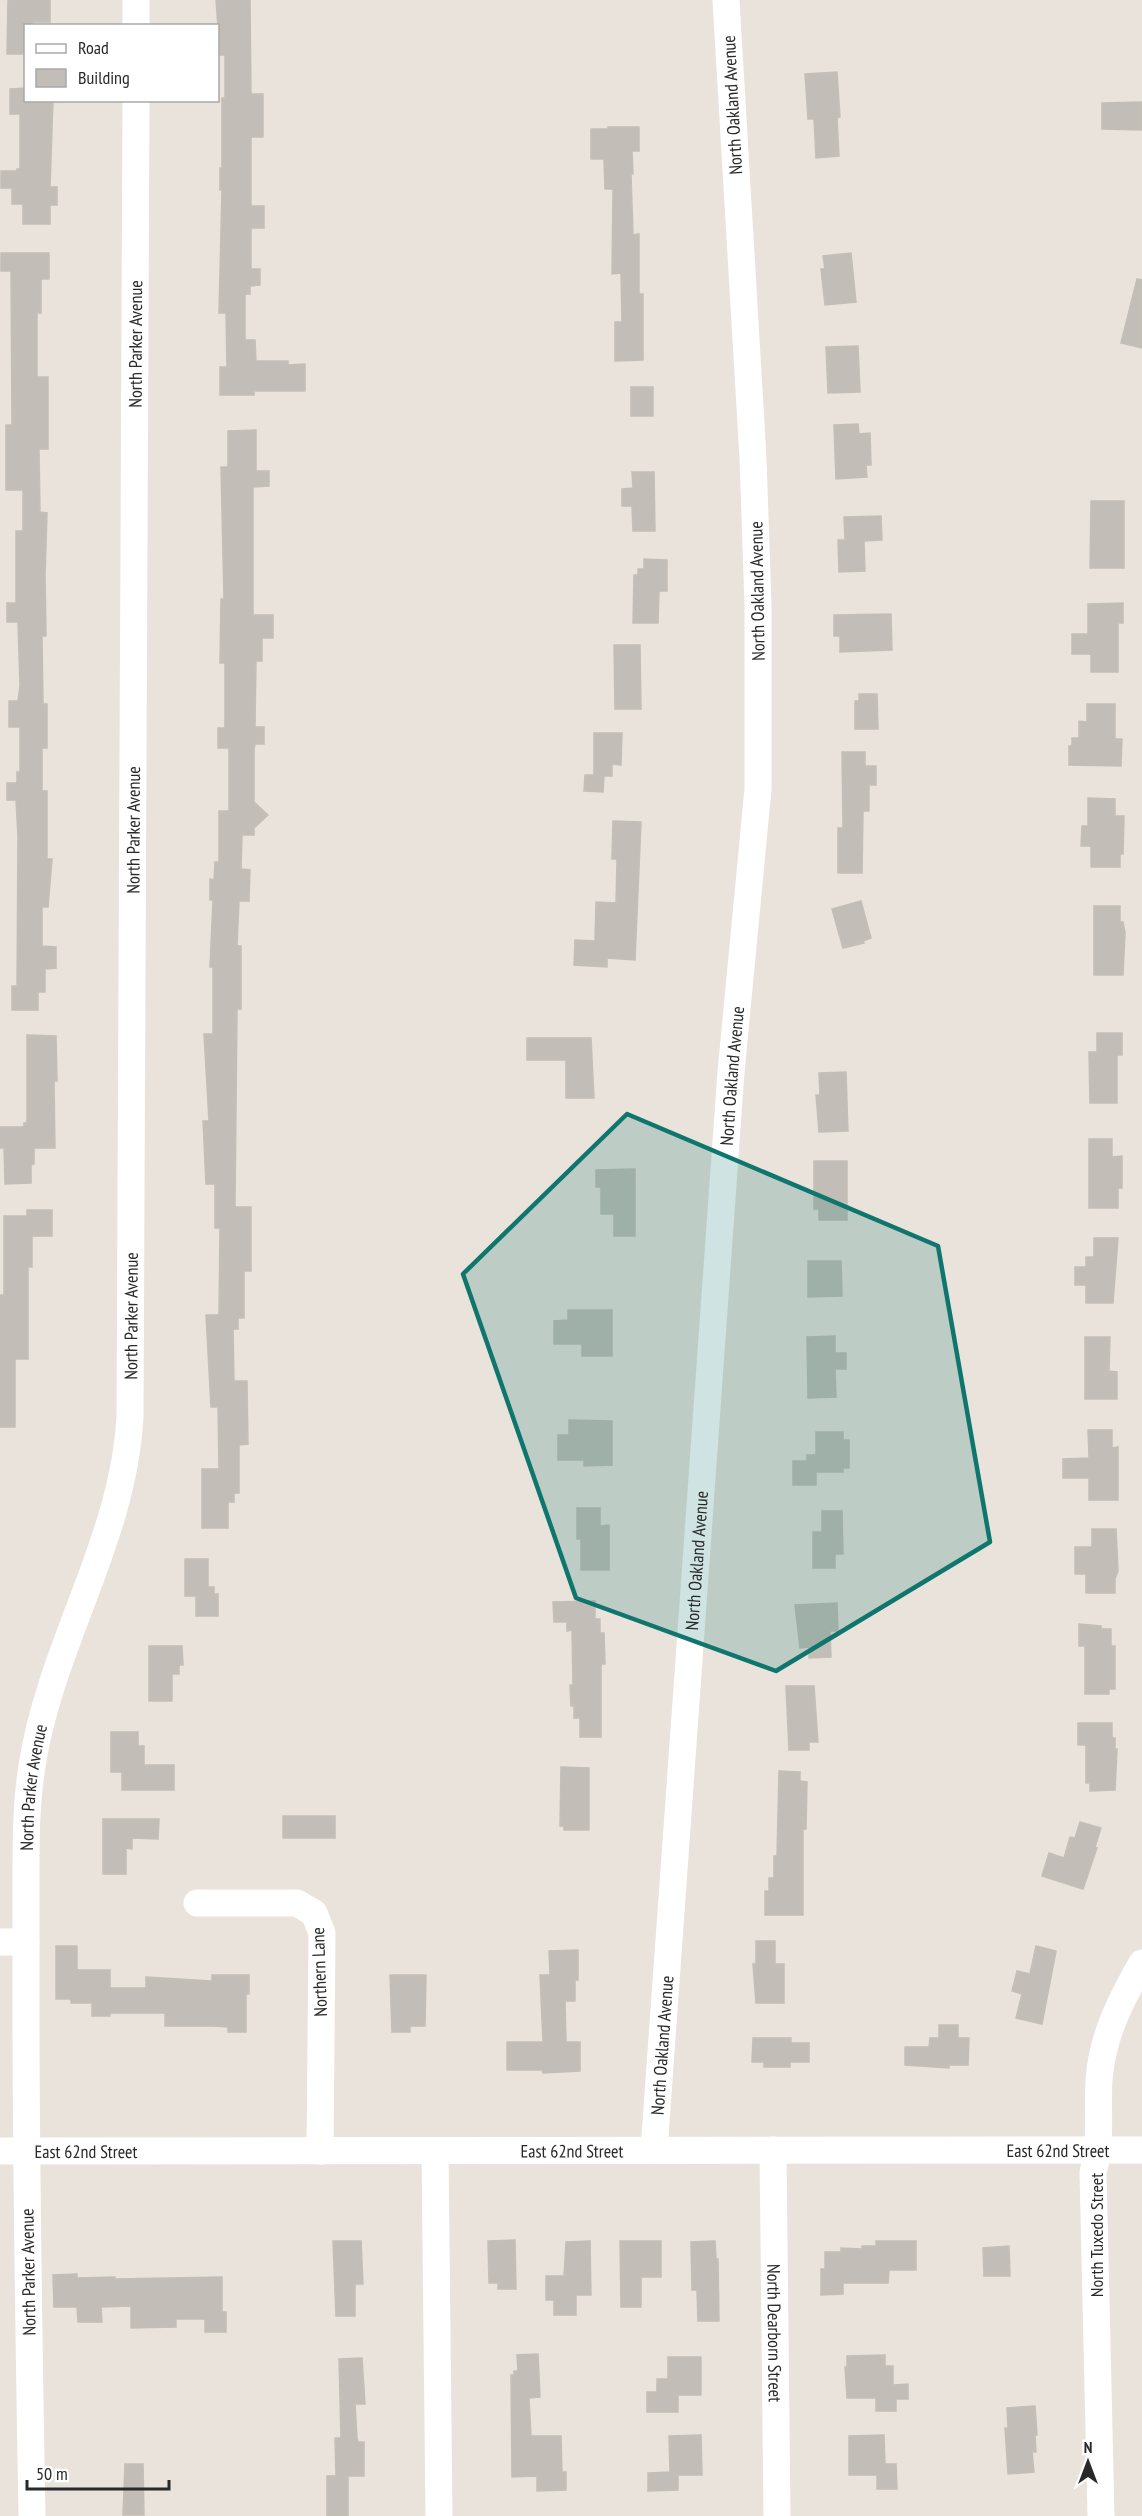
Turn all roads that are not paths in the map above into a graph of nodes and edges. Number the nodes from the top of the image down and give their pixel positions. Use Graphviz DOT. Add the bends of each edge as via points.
graph roads {
  1 [pos="136,0"];
  2 [pos="726,0"];
  3 [pos="136,24"];
  4 [pos="136,102"];
  5 [pos="197,1903"];
  6 [pos="13,1942"];
  7 [pos="1142,1963"];
  8 [pos="654,2150"];
  9 [pos="773,2150"];
  10 [pos="1099,2150"];
  11 [pos="1142,2150"];
  12 [pos="13,2151"];
  13 [pos="320,2151"];
  14 [pos="435,2151"];
  15 [pos="32,2516"];
  16 [pos="439,2516"];
  17 [pos="777,2516"];
  18 [pos="1101,2516"];
  1 -- 3 [label="street"];
  2 -- 8 [label="street, North Oakland Avenue" via="753,458 758,778 731,1072"];
  4 -- 6 [label="street, North Parker Avenue" via="129,1436 114,1514 57,1663 36,1739"];
  5 -- 13 [label="street, Northern Lane" via="297,1903 318,1920 322,1933"];
  6 -- 12 [label="street, North Parker Avenue"];
  7 -- 10 [label="street, North Tuxedo Street" via="1117,2009 1104,2048 1099,2078"];
  8 -- 9 [label="street, East 62nd Street"];
  8 -- 14 [label="street, East 62nd Street"];
  9 -- 10 [label="street, East 62nd Street"];
  9 -- 17 [label="street, North Dearborn Street"];
  10 -- 11 [label="street, East 62nd Street"];
  10 -- 18 [label="street, North Tuxedo Street" via="1093,2172"];
  12 -- 13 [label="street, East 62nd Street"];
  12 -- 15 [label="street, North Parker Avenue"];
  13 -- 14 [label="street, East 62nd Street"];
  14 -- 16 [label="street"];
}
